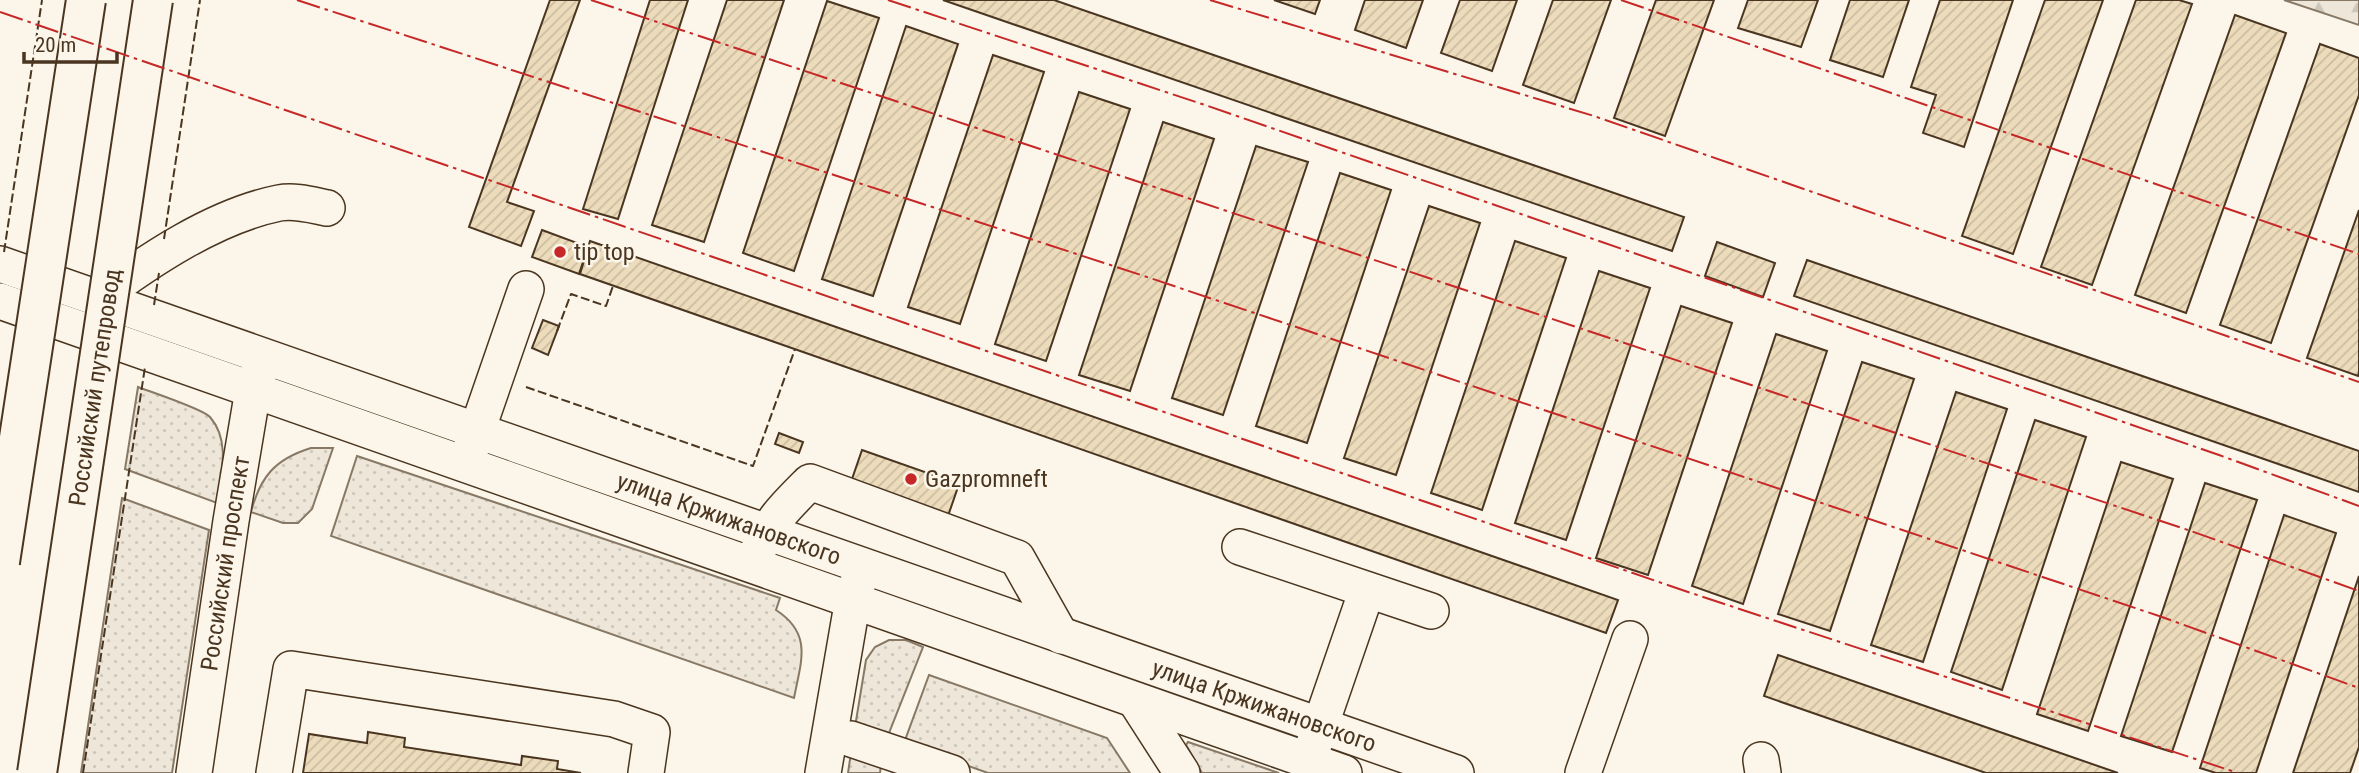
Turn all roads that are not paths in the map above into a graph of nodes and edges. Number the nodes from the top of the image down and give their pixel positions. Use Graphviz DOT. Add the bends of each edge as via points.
graph roads {
  1 [pos="86,0"];
  2 [pos="153,0"];
  3 [pos="327,208"];
  4 [pos="0,264"];
  5 [pos="526,289"];
  6 [pos="97,299"];
  7 [pos="0,301"];
  8 [pos="264,358"];
  9 [pos="253,390"];
  10 [pos="477,432"];
  11 [pos="466,464"];
  12 [pos="765,532"];
  13 [pos="1240,547"];
  14 [pos="0,562"];
  15 [pos="752,564"];
  16 [pos="864,566"];
  17 [pos="1367,590"];
  18 [pos="853,599"];
  19 [pos="1431,611"];
  20 [pos="1060,636"];
  21 [pos="1630,639"];
  22 [pos="1135,700"];
  23 [pos="1320,725"];
  24 [pos="851,739"];
  25 [pos="1309,761"];
  26 [pos="37,773"];
  27 [pos="194,773"];
  28 [pos="274,773"];
  29 [pos="646,773"];
  30 [pos="823,773"];
  31 [pos="952,773"];
  32 [pos="1182,773"];
  33 [pos="1344,773"];
  34 [pos="1456,773"];
  35 [pos="1583,773"];
  1 -- 14 [label="main road, bridge"];
  2 -- 26 [label="main road, Российский путепровод, bridge"];
  3 -- 6 [label="street" via="281,202 232,218 179,244"];
  4 -- 6 [label="street, улица Кржижановского"];
  5 -- 10 [label="street" via="511,368"];
  6 -- 8 [label="street, улица Кржижановского"];
  7 -- 9 [label="street, улица Кржижановского"];
  8 -- 9 [label="street, Российский проспект"];
  8 -- 10 [label="street, улица Кржижановского"];
  9 -- 11 [label="street, улица Кржижановского"];
  9 -- 27 [label="street, Российский проспект"];
  10 -- 11 [label="street"];
  10 -- 12 [label="street, улица Кржижановского"];
  11 -- 15 [label="street, улица Кржижановского"];
  12 -- 15 [label="street"];
  12 -- 16 [label="street, улица Кржижановского"];
  12 -- 20 [label="street" via="810,482 1017,558"];
  13 -- 17 [label="street"];
  15 -- 18 [label="street, улица Кржижановского"];
  16 -- 18 [label="street"];
  16 -- 20 [label="street, улица Кржижановского"];
  17 -- 19 [label="street"];
  17 -- 23 [label="street"];
  18 -- 22 [label="street, улица Кржижановского"];
  18 -- 30 [label="street"];
  20 -- 23 [label="street, улица Кржижановского"];
  21 -- 35 [label="street"];
  22 -- 25 [label="street, улица Кржижановского"];
  22 -- 32 [label="street"];
  23 -- 25 [label="street"];
  23 -- 34 [label="street, улица Кржижановского"];
  24 -- 31 [label="street"];
  25 -- 33 [label="street, улица Кржижановского"];
  28 -- 29 [label="street" via="291,669 614,719 652,732"];
}
